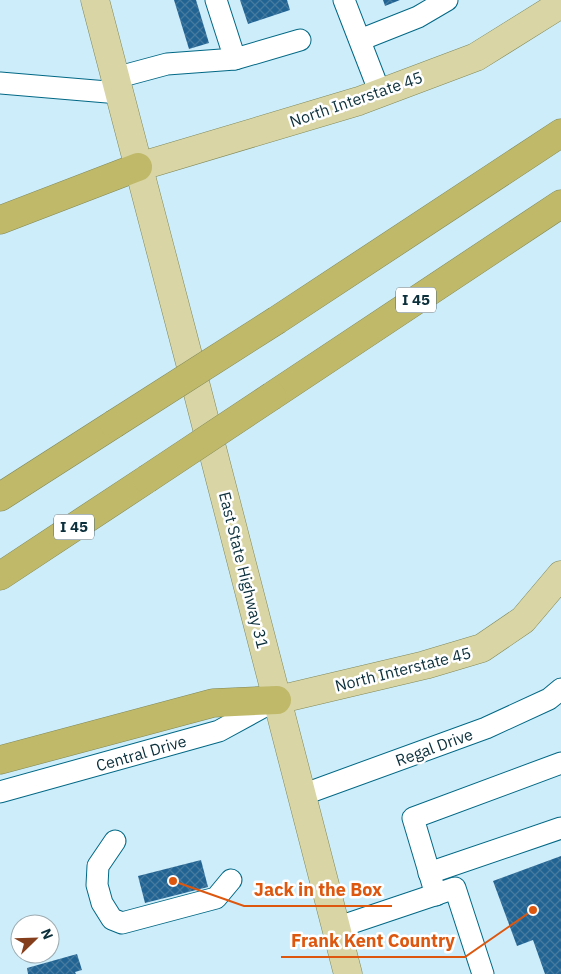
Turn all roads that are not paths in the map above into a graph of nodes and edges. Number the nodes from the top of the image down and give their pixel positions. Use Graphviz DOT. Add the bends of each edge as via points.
graph roads {
  1 [pos="95,0"];
  2 [pos="216,0"];
  3 [pos="344,0"];
  4 [pos="447,0"];
  5 [pos="561,4"];
  6 [pos="300,40"];
  7 [pos="360,40"];
  8 [pos="235,59"];
  9 [pos="0,83"];
  10 [pos="117,85"];
  11 [pos="380,93"];
  12 [pos="561,133"];
  13 [pos="138,167"];
  14 [pos="561,204"];
  15 [pos="0,220"];
  16 [pos="0,497"];
  17 [pos="561,575"];
  18 [pos="0,576"];
  19 [pos="561,690"];
  20 [pos="277,700"];
  21 [pos="0,760"];
  22 [pos="561,763"];
  23 [pos="0,792"];
  24 [pos="302,795"];
  25 [pos="561,828"];
  26 [pos="115,840"];
  27 [pos="429,873"];
  28 [pos="231,880"];
  29 [pos="436,895"];
  30 [pos="336,928"];
  31 [pos="348,974"];
  32 [pos="483,974"];
  1 -- 10 [label="main road, East State Highway 31"];
  2 -- 8 [label="street"];
  3 -- 7 [label="street"];
  4 -- 7 [label="street" via="418,17"];
  5 -- 11 [label="main road, North Interstate 45" via="476,57"];
  6 -- 8 [label="street"];
  7 -- 11 [label="street"];
  8 -- 10 [label="street" via="167,64"];
  9 -- 10 [label="street"];
  10 -- 13 [label="main road, East State Highway 31"];
  11 -- 13 [label="main road, North Interstate 45"];
  12 -- 16 [label="highway, bridge"];
  13 -- 15 [label="highway"];
  13 -- 20 [label="main road, East State Highway 31"];
  14 -- 18 [label="highway, I 45, bridge"];
  17 -- 20 [label="main road, North Interstate 45" via="523,620 482,648"];
  19 -- 24 [label="street, Regal Drive" via="549,699 486,728"];
  20 -- 21 [label="highway" via="213,703"];
  20 -- 23 [label="street, Central Drive" via="219,731"];
  20 -- 24 [label="main road, East State Highway 31"];
  22 -- 27 [label="street" via="413,818"];
  24 -- 30 [label="main road, East State Highway 31"];
  25 -- 27 [label="street"];
  26 -- 28 [label="street" via="98,866 97,885 102,903 112,919 122,923 216,898"];
  27 -- 29 [label="street"];
  29 -- 30 [label="street"];
  29 -- 32 [label="street" via="455,888"];
  30 -- 31 [label="main road, East State Highway 31"];
}
